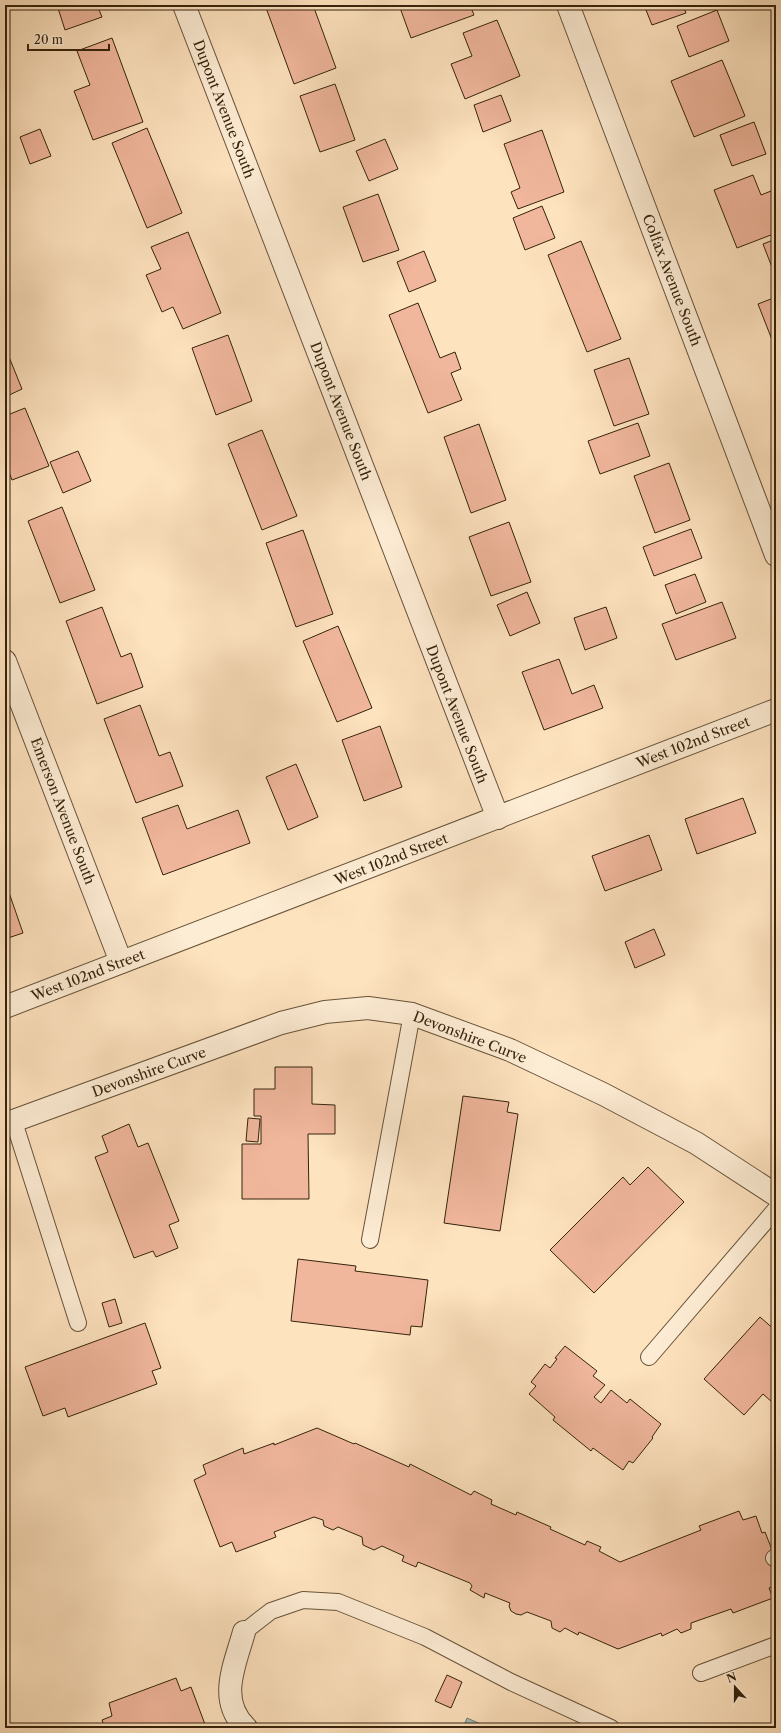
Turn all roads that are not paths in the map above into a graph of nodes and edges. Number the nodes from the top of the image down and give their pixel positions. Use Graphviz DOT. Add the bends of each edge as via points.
graph roads {
  1 [pos="184,5"];
  2 [pos="568,5"];
  3 [pos="776,555"];
  4 [pos="5,660"];
  5 [pos="776,710"];
  6 [pos="498,818"];
  7 [pos="121,962"];
  8 [pos="5,1007"];
  9 [pos="412,1014"];
  10 [pos="10,1123"];
  11 [pos="776,1195"];
  12 [pos="776,1209"];
  13 [pos="370,1240"];
  14 [pos="78,1323"];
  15 [pos="649,1357"];
  16 [pos="244,1632"];
  17 [pos="776,1645"];
  18 [pos="702,1673"];
  19 [pos="246,1728"];
  20 [pos="611,1728"];
  1 -- 6 [label="street, Dupont Avenue South"];
  2 -- 3 [label="street, Colfax Avenue South"];
  4 -- 7 [label="street, Emerson Avenue South"];
  5 -- 6 [label="street, West 102nd Street"];
  6 -- 7 [label="street, West 102nd Street"];
  7 -- 8 [label="street, West 102nd Street"];
  9 -- 10 [label="street, Devonshire Curve" via="368,1008 325,1012 282,1023"];
  9 -- 11 [label="street, Devonshire Curve" via="510,1050 604,1094 696,1143"];
  9 -- 13 [label="lane"];
  10 -- 14 [label="lane"];
  12 -- 15 [label="lane"];
  16 -- 19 [label="street" via="230,1682 231,1706"];
  16 -- 20 [label="lane" via="270,1611 303,1600 338,1602 425,1637 510,1682"];
  17 -- 18 [label="lane"];
}
